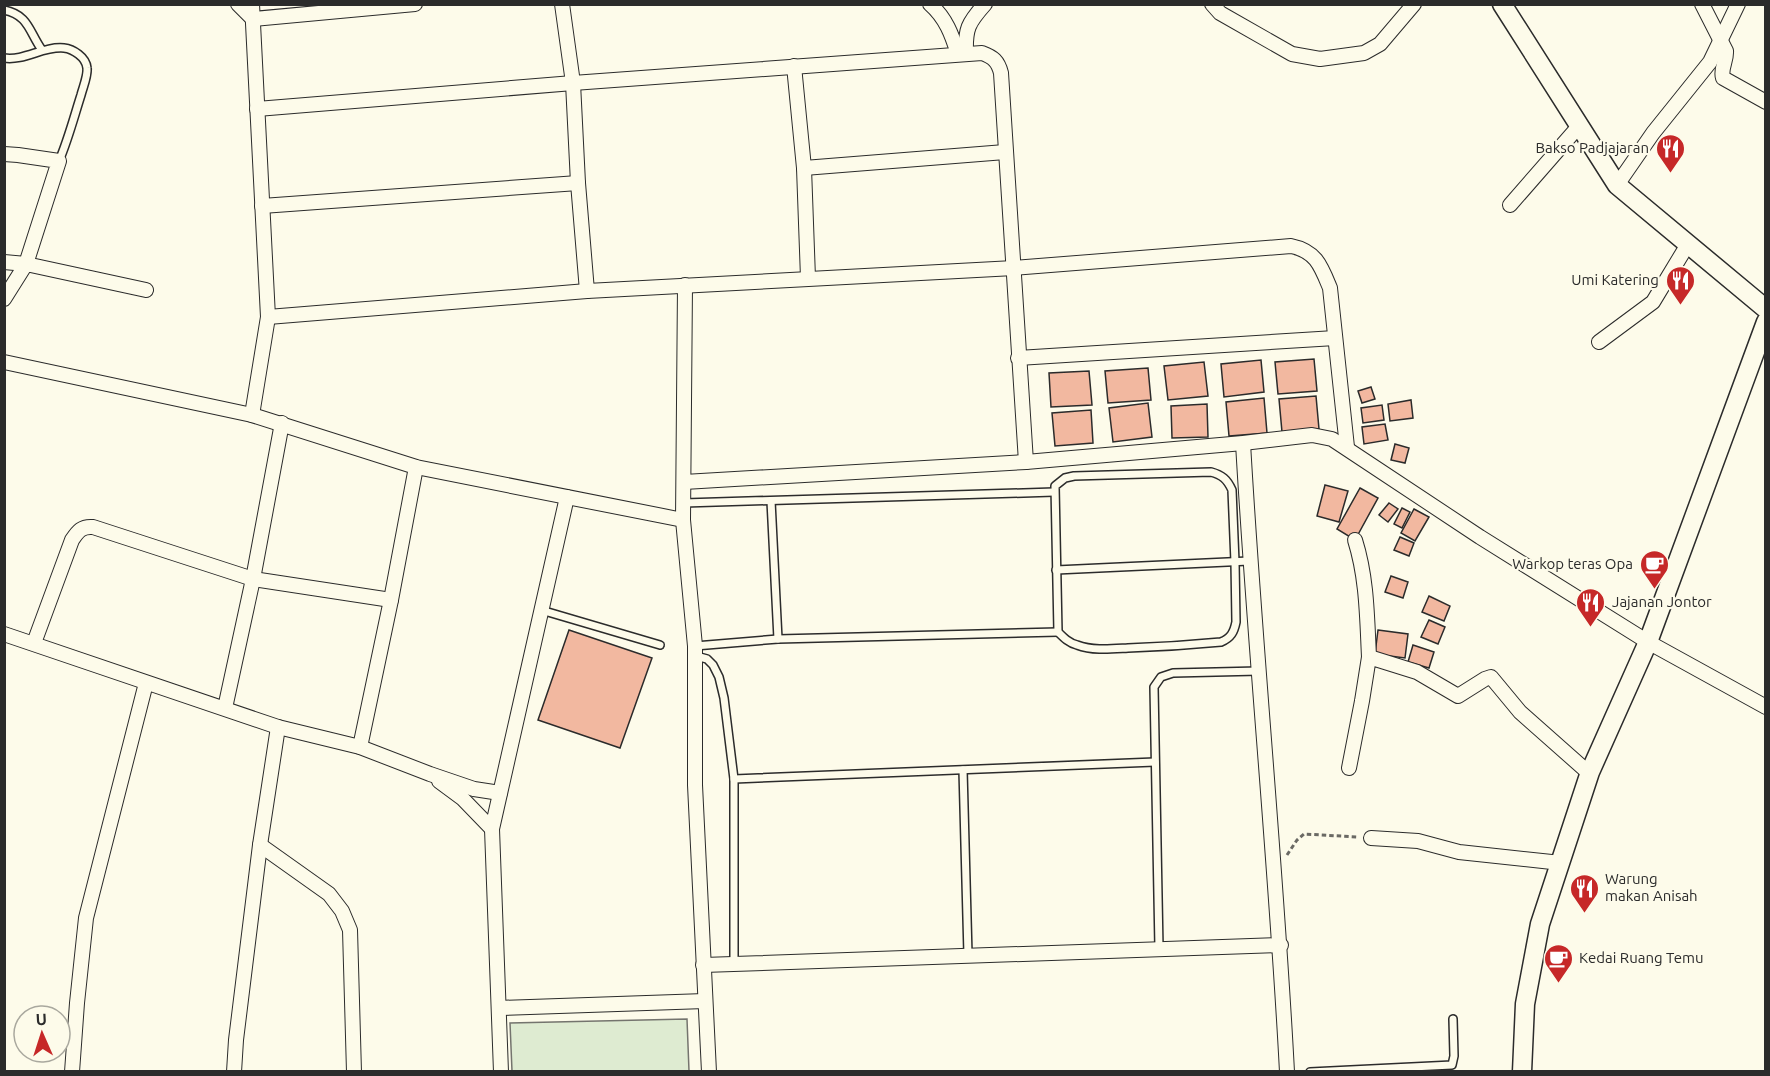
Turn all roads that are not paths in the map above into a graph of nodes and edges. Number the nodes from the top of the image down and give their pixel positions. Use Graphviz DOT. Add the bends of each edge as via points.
graph roads {
  1 [pos="238,4"];
  2 [pos="252,4"];
  3 [pos="415,4"];
  4 [pos="562,4"];
  5 [pos="930,4"];
  6 [pos="985,4"];
  7 [pos="1212,4"];
  8 [pos="1414,4"];
  9 [pos="1502,4"];
  10 [pos="1702,4"];
  11 [pos="1738,4"];
  12 [pos="4,10"];
  13 [pos="253,19"];
  14 [pos="1721,40"];
  15 [pos="42,50"];
  16 [pos="962,54"];
  17 [pos="4,58"];
  18 [pos="794,66"];
  19 [pos="573,83"];
  20 [pos="1766,102"];
  21 [pos="256,109"];
  22 [pos="1579,126"];
  23 [pos="1005,152"];
  24 [pos="4,154"];
  25 [pos="59,162"];
  26 [pos="804,168"];
  27 [pos="578,183"];
  28 [pos="1617,185"];
  29 [pos="1510,205"];
  30 [pos="262,206"];
  31 [pos="1688,244"];
  32 [pos="4,262"];
  33 [pos="26,264"];
  34 [pos="1014,268"];
  35 [pos="808,278"];
  36 [pos="685,285"];
  37 [pos="146,290"];
  38 [pos="587,291"];
  39 [pos="4,299"];
  40 [pos="1766,309"];
  41 [pos="268,316"];
  42 [pos="1766,322"];
  43 [pos="1335,338"];
  44 [pos="1599,342"];
  45 [pos="1018,358"];
  46 [pos="4,362"];
  47 [pos="252,414"];
  48 [pos="282,423"];
  49 [pos="1243,443"];
  50 [pos="1347,447"];
  51 [pos="1026,462"];
  52 [pos="416,467"];
  53 [pos="684,482"];
  54 [pos="1054,492"];
  55 [pos="567,497"];
  56 [pos="771,501"];
  57 [pos="684,503"];
  58 [pos="683,520"];
  59 [pos="1355,540"];
  60 [pos="1242,561"];
  61 [pos="1056,570"];
  62 [pos="253,579"];
  63 [pos="390,600"];
  64 [pos="541,610"];
  65 [pos="1058,632"];
  66 [pos="4,634"];
  67 [pos="778,639"];
  68 [pos="1648,642"];
  69 [pos="34,643"];
  70 [pos="660,645"];
  71 [pos="695,651"];
  72 [pos="1369,657"];
  73 [pos="1259,671"];
  74 [pos="146,683"];
  75 [pos="1766,707"];
  76 [pos="225,708"];
  77 [pos="278,727"];
  78 [pos="360,747"];
  79 [pos="1155,762"];
  80 [pos="1348,768"];
  81 [pos="963,770"];
  82 [pos="430,774"];
  83 [pos="1590,774"];
  84 [pos="734,779"];
  85 [pos="500,793"];
  86 [pos="492,829"];
  87 [pos="1371,838"];
  88 [pos="260,845"];
  89 [pos="1561,863"];
  90 [pos="1281,945"];
  91 [pos="1159,948"];
  92 [pos="968,955"];
  93 [pos="734,964"];
  94 [pos="703,965"];
  95 [pos="705,1001"];
  96 [pos="499,1008"];
  97 [pos="1452,1019"];
  98 [pos="72,1071"];
  99 [pos="234,1071"];
  100 [pos="354,1071"];
  101 [pos="501,1071"];
  102 [pos="709,1071"];
  103 [pos="1287,1071"];
  104 [pos="1310,1071"];
  105 [pos="1522,1071"];
  1 -- 13 [label="street"];
  2 -- 13 [label="street"];
  3 -- 13 [label="street"];
  4 -- 19 [label="street"];
  5 -- 16 [label="street" via="939,12"];
  6 -- 16 [label="street" via="970,22"];
  7 -- 8 [label="street" via="1220,13 1292,54 1320,59 1364,52 1380,44"];
  9 -- 22 [label="street"];
  10 -- 14 [label="street"];
  11 -- 14 [label="street"];
  12 -- 15 [label="lane" via="21,16"];
  13 -- 21 [label="street"];
  14 -- 20 [label="street" via="1727,54 1723,78"];
  14 -- 28 [label="street" via="1710,62"];
  15 -- 17 [label="lane"];
  15 -- 25 [label="lane" via="64,48 78,53 87,67"];
  16 -- 18 [label="street"];
  16 -- 23 [label="street" via="991,56 999,67"];
  18 -- 19 [label="street"];
  18 -- 26 [label="street"];
  19 -- 21 [label="street"];
  19 -- 27 [label="street"];
  21 -- 30 [label="street"];
  22 -- 28 [label="street"];
  22 -- 29 [label="street"];
  23 -- 26 [label="street"];
  23 -- 34 [label="street"];
  24 -- 25 [label="street"];
  25 -- 33 [label="street"];
  26 -- 35 [label="street"];
  27 -- 30 [label="street"];
  27 -- 38 [label="street"];
  28 -- 31 [label="street"];
  30 -- 41 [label="street"];
  31 -- 40 [label="street"];
  31 -- 44 [label="street" via="1653,302"];
  32 -- 33 [label="street"];
  33 -- 37 [label="street"];
  33 -- 39 [label="street"];
  34 -- 35 [label="street"];
  34 -- 43 [label="street" via="1301,248 1321,266 1330,288"];
  34 -- 45 [label="street"];
  35 -- 36 [label="street"];
  36 -- 38 [label="street"];
  36 -- 53 [label="street"];
  38 -- 41 [label="street"];
  41 -- 47 [label="street"];
  42 -- 68 [label="street"];
  43 -- 45 [label="street"];
  43 -- 50 [label="street"];
  45 -- 51 [label="street"];
  46 -- 47 [label="street"];
  47 -- 48 [label="street"];
  48 -- 52 [label="street"];
  48 -- 62 [label="street"];
  49 -- 50 [label="street" via="1312,435"];
  49 -- 51 [label="street"];
  49 -- 60 [label="street"];
  50 -- 68 [label="street" via="1480,537"];
  51 -- 53 [label="street"];
  52 -- 55 [label="street"];
  52 -- 63 [label="street"];
  53 -- 57 [label="street"];
  54 -- 56 [label="lane"];
  54 -- 60 [label="lane" via="1058,482 1074,477 1220,474 1232,490"];
  54 -- 61 [label="lane"];
  55 -- 58 [label="street"];
  55 -- 64 [label="street"];
  56 -- 57 [label="lane"];
  56 -- 67 [label="lane"];
  57 -- 58 [label="street"];
  58 -- 71 [label="street"];
  59 -- 72 [label="street" via="1365,584"];
  60 -- 61 [label="lane"];
  60 -- 65 [label="lane" via="1234,631 1221,642 1091,649 1067,641"];
  60 -- 73 [label="street"];
  61 -- 65 [label="lane"];
  62 -- 63 [label="street"];
  62 -- 69 [label="street" via="93,527 83,528 72,540"];
  62 -- 76 [label="street"];
  63 -- 78 [label="street"];
  64 -- 70 [label="lane"];
  64 -- 85 [label="street"];
  65 -- 67 [label="lane"];
  66 -- 69 [label="street"];
  67 -- 71 [label="lane"];
  68 -- 75 [label="street"];
  68 -- 83 [label="street"];
  69 -- 74 [label="street"];
  71 -- 84 [label="lane" via="707,659 719,677"];
  71 -- 94 [label="street" via="695,785"];
  72 -- 80 [label="street"];
  72 -- 83 [label="street" via="1417,672 1458,696 1491,677 1520,712"];
  73 -- 79 [label="lane" via="1173,673 1161,677 1154,687"];
  73 -- 90 [label="street"];
  74 -- 76 [label="street"];
  74 -- 98 [label="street" via="86,918"];
  76 -- 77 [label="street"];
  77 -- 78 [label="street"];
  77 -- 88 [label="street"];
  78 -- 82 [label="street"];
  79 -- 81 [label="lane"];
  79 -- 91 [label="lane"];
  81 -- 84 [label="lane"];
  81 -- 92 [label="lane"];
  82 -- 85 [label="street"];
  82 -- 86 [label="street" via="462,798"];
  83 -- 89 [label="street"];
  84 -- 93 [label="lane"];
  85 -- 86 [label="street"];
  86 -- 96 [label="street"];
  87 -- 89 [label="street" via="1418,841 1469,854"];
  88 -- 99 [label="street"];
  88 -- 100 [label="street" via="329,894 350,930"];
  89 -- 105 [label="street" via="1540,924 1525,1004"];
  90 -- 91 [label="street"];
  90 -- 103 [label="street"];
  91 -- 92 [label="street"];
  92 -- 93 [label="street"];
  93 -- 94 [label="street"];
  94 -- 95 [label="street"];
  95 -- 96 [label="street"];
  95 -- 102 [label="street"];
  96 -- 101 [label="street"];
  97 -- 104 [label="lane" via="1452,1065"];
}
